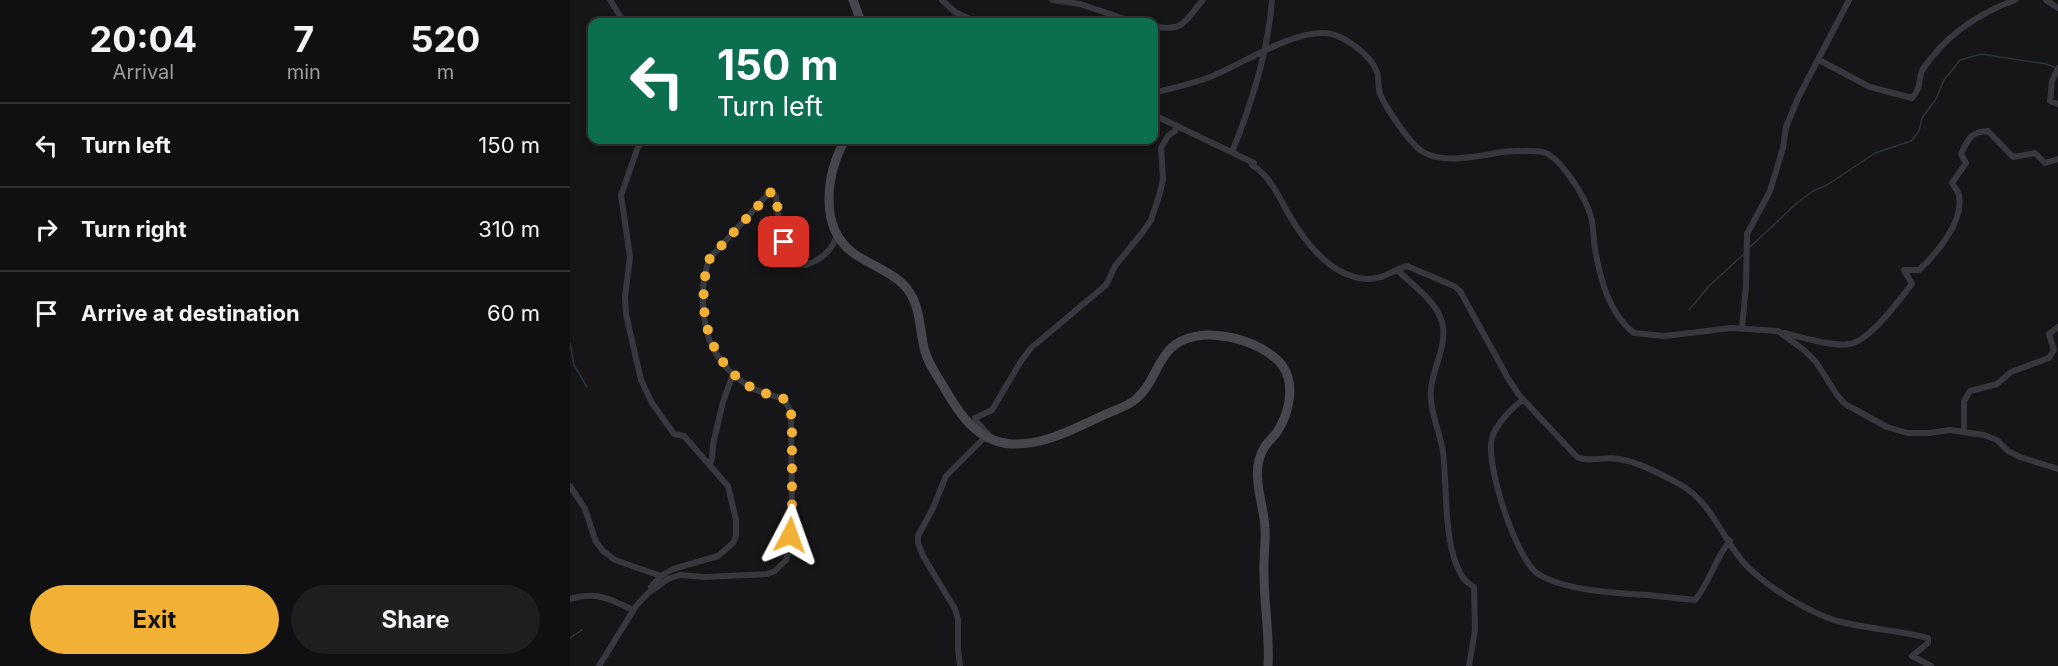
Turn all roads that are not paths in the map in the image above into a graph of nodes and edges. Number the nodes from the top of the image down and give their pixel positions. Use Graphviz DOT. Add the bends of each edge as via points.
graph roads {
  1 [pos="610,0"];
  2 [pos="853,0"];
  3 [pos="942,0"];
  4 [pos="1052,0"];
  5 [pos="1203,0"];
  6 [pos="1272,0"];
  7 [pos="1849,0"];
  8 [pos="2015,0"];
  9 [pos="2046,0"];
  10 [pos="2058,8"];
  11 [pos="621,18"];
  12 [pos="860,18"];
  13 [pos="968,18"];
  14 [pos="1122,18"];
  15 [pos="1158,28"];
  16 [pos="1265,51"];
  17 [pos="1819,60"];
  18 [pos="2058,68"];
  19 [pos="1158,92"];
  20 [pos="2058,104"];
  21 [pos="1158,118"];
  22 [pos="1176,125"];
  23 [pos="641,144"];
  24 [pos="843,144"];
  25 [pos="1232,152"];
  26 [pos="2058,159"];
  27 [pos="837,236"];
  28 [pos="1397,270"];
  29 [pos="2058,327"];
  30 [pos="1742,328"];
  31 [pos="1778,331"];
  32 [pos="733,374"];
  33 [pos="1523,400"];
  34 [pos="1965,431"];
  35 [pos="986,438"];
  36 [pos="709,465"];
  37 [pos="2058,469"];
  38 [pos="570,486"];
  39 [pos="1730,541"];
  40 [pos="661,576"];
  41 [pos="648,592"];
  42 [pos="570,598"];
  43 [pos="633,610"];
  44 [pos="599,666"];
  45 [pos="960,666"];
  46 [pos="1268,666"];
  47 [pos="1469,666"];
  48 [pos="1931,666"];
  1 -- 11 [label="street"];
  2 -- 12 [label="main road"];
  3 -- 13 [label="street"];
  4 -- 14 [label="street" via="1080,4"];
  5 -- 15 [label="street" via="1176,28"];
  6 -- 16 [label="street"];
  7 -- 17 [label="street"];
  8 -- 17 [label="street" via="1979,15 1945,41 1921,71 1919,90 1912,98 1870,87"];
  9 -- 10 [label="street"];
  16 -- 19 [label="street" via="1205,79"];
  16 -- 25 [label="street" via="1248,114"];
  16 -- 30 [label="street" via="1321,33 1336,35 1358,47 1377,71 1380,94 1394,119 1425,153 1452,158 1519,150 1547,153 1574,182 1588,208 1609,299 1634,333 1665,336"];
  17 -- 30 [label="street" via="1798,98 1786,127 1784,148 1770,190 1747,234"];
  18 -- 20 [label="street" via="2050,101"];
  21 -- 22 [label="street"];
  22 -- 25 [label="street"];
  22 -- 35 [label="street" via="1161,148 1163,179 1151,220 1115,266 1106,285 1033,346 992,410 975,417 987,431"];
  23 -- 36 [label="street" via="621,195 630,257 625,297 629,332 641,380 657,413"];
  24 -- 27 [label="main road" via="830,186 829,206"];
  25 -- 28 [label="street" via="1261,171 1307,242 1324,260 1349,275 1365,279 1380,278"];
  26 -- 31 [label="street" via="2045,163 2035,153 2013,157 1988,131 1977,131 1961,154 1966,163 1952,183 1959,195 1958,213 1946,239 1919,270 1904,270 1912,284 1877,326 1848,345"];
  27 -- 32 [label="street" via="830,249 816,260 806,265 793,261 786,251 776,196 771,192 710,258 703,302 707,330 714,350"];
  27 -- 35 [label="main road" via="854,254 892,276 910,292 932,366 961,414"];
  28 -- 33 [label="street" via="1407,266 1458,288"];
  28 -- 47 [label="street" via="1442,320 1442,339 1431,388 1432,407 1442,449 1456,565 1465,582 1474,587 1475,630"];
  29 -- 34 [label="street" via="2049,334 2054,350 2049,358 2011,372 1997,384 1970,391 1964,401"];
  30 -- 31 [label="street"];
  31 -- 34 [label="street" via="1816,362 1837,394 1855,410 1907,433"];
  32 -- 36 [label="street"];
  32 -- 41 [label="street" via="749,387 784,399 791,412 792,514 788,557 767,574 680,575"];
  33 -- 39 [label="street" via="1578,458 1627,461 1683,486 1705,507"];
  33 -- 39 [label="street" via="1497,429 1491,452 1498,495 1512,535 1521,555 1537,573 1562,584 1695,600"];
  34 -- 37 [label="street" via="1997,440 2020,457"];
  35 -- 45 [label="street" via="946,476 918,536 926,561 955,609"];
  35 -- 46 [label="main road" via="1009,444 1042,440 1125,406 1143,392 1168,351 1193,337 1227,336 1276,360 1289,380 1287,407 1281,425 1263,450 1257,479 1265,531"];
  36 -- 40 [label="street" via="729,489 736,520 735,539 718,556 680,566"];
  38 -- 40 [label="street" via="606,555"];
  39 -- 48 [label="street" via="1753,571 1801,605 1839,621 1928,638 1928,643 1912,656"];
  40 -- 41 [label="street"];
  41 -- 43 [label="street"];
  42 -- 43 [label="street" via="606,597"];
  43 -- 44 [label="street"];
}
